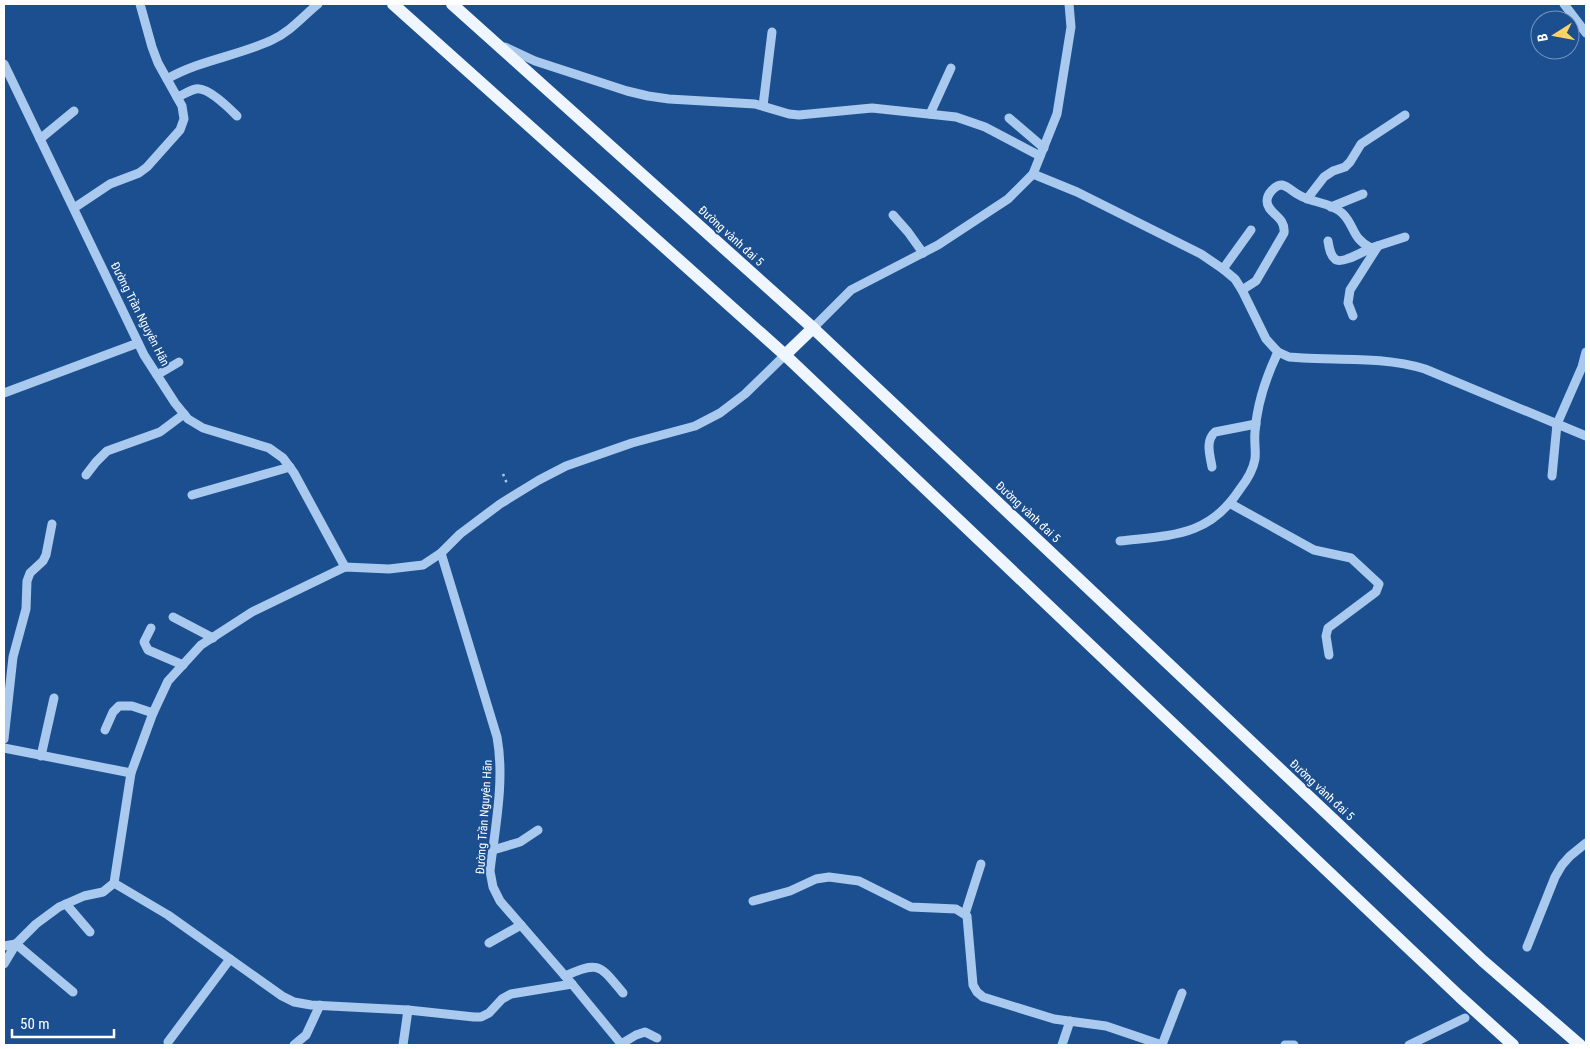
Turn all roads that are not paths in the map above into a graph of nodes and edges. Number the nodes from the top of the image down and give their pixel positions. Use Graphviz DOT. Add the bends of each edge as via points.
graph roads {
  1 [pos="140,4"];
  2 [pos="318,4"];
  3 [pos="393,4"];
  4 [pos="452,4"];
  5 [pos="1068,4"];
  6 [pos="1564,4"];
  7 [pos="772,32"];
  8 [pos="1586,34"];
  9 [pos="493,42"];
  10 [pos="4,64"];
  11 [pos="951,68"];
  12 [pos="167,79"];
  13 [pos="177,97"];
  14 [pos="763,106"];
  15 [pos="74,111"];
  16 [pos="930,114"];
  17 [pos="1404,115"];
  18 [pos="237,116"];
  19 [pos="1009,118"];
  20 [pos="40,139"];
  21 [pos="1042,152"];
  22 [pos="1034,174"];
  23 [pos="1363,194"];
  24 [pos="1306,198"];
  25 [pos="1331,207"];
  26 [pos="74,208"];
  27 [pos="893,215"];
  28 [pos="1251,230"];
  29 [pos="1405,236"];
  30 [pos="1328,241"];
  31 [pos="1375,247"];
  32 [pos="923,253"];
  33 [pos="1224,268"];
  34 [pos="1242,290"];
  35 [pos="1353,316"];
  36 [pos="813,328"];
  37 [pos="138,343"];
  38 [pos="1278,352"];
  39 [pos="1586,352"];
  40 [pos="785,355"];
  41 [pos="179,362"];
  42 [pos="157,376"];
  43 [pos="4,393"];
  44 [pos="184,414"];
  45 [pos="1256,424"];
  46 [pos="1557,424"];
  47 [pos="1586,436"];
  48 [pos="290,467"];
  49 [pos="1212,467"];
  50 [pos="86,475"];
  51 [pos="1552,476"];
  52 [pos="192,495"];
  53 [pos="1231,504"];
  54 [pos="52,524"];
  55 [pos="1120,541"];
  56 [pos="441,553"];
  57 [pos="345,567"];
  58 [pos="174,617"];
  59 [pos="150,628"];
  60 [pos="213,638"];
  61 [pos="1329,655"];
  62 [pos="183,665"];
  63 [pos="54,698"];
  64 [pos="153,713"];
  65 [pos="105,730"];
  66 [pos="4,739"];
  67 [pos="4,748"];
  68 [pos="41,756"];
  69 [pos="131,772"];
  70 [pos="538,830"];
  71 [pos="1586,843"];
  72 [pos="493,850"];
  73 [pos="981,864"];
  74 [pos="114,883"];
  75 [pos="753,901"];
  76 [pos="66,904"];
  77 [pos="965,914"];
  78 [pos="521,925"];
  79 [pos="90,932"];
  80 [pos="489,943"];
  81 [pos="16,944"];
  82 [pos="4,946"];
  83 [pos="1527,947"];
  84 [pos="230,958"];
  85 [pos="4,964"];
  86 [pos="565,976"];
  87 [pos="572,984"];
  88 [pos="73,992"];
  89 [pos="623,993"];
  90 [pos="1182,993"];
  91 [pos="320,1006"];
  92 [pos="408,1010"];
  93 [pos="1465,1018"];
  94 [pos="1070,1021"];
  95 [pos="657,1038"];
  96 [pos="168,1042"];
  97 [pos="622,1044"];
  98 [pos="294,1045"];
  99 [pos="403,1045"];
  100 [pos="1062,1045"];
  101 [pos="1162,1045"];
  102 [pos="1285,1045"];
  103 [pos="1294,1045"];
  104 [pos="1409,1045"];
  105 [pos="1513,1045"];
  106 [pos="1580,1045"];
  1 -- 12 [label="street" via="152,47"];
  2 -- 12 [label="street" via="274,39 193,66"];
  3 -- 40 [label="main road"];
  4 -- 9 [label="main road, Đường vành đai 5"];
  5 -- 21 [label="street" via="1071,27 1057,114"];
  6 -- 8 [label="street"];
  7 -- 14 [label="street"];
  9 -- 14 [label="street" via="536,61 648,96"];
  9 -- 36 [label="main road, Đường vành đai 5"];
  10 -- 20 [label="street, Đường Trần Nguyên Hãn"];
  11 -- 16 [label="street"];
  12 -- 13 [label="street"];
  13 -- 18 [label="street" via="197,89 204,90"];
  13 -- 26 [label="street" via="184,118 180,130 147,166 110,184"];
  14 -- 16 [label="street" via="798,115 862,108"];
  15 -- 20 [label="street"];
  16 -- 21 [label="street" via="971,121"];
  17 -- 24 [label="street" via="1361,144 1345,167 1324,177"];
  19 -- 21 [label="street"];
  20 -- 26 [label="street, Đường Trần Nguyên Hãn"];
  21 -- 22 [label="street"];
  22 -- 32 [label="street" via="1008,199"];
  22 -- 33 [label="street" via="1166,236"];
  23 -- 25 [label="street"];
  24 -- 25 [label="street"];
  24 -- 34 [label="street" via="1279,185 1268,196 1269,208 1282,220 1284,234 1256,281"];
  25 -- 31 [label="street" via="1344,215 1362,244"];
  26 -- 37 [label="street, Đường Trần Nguyên Hãn"];
  27 -- 32 [label="street"];
  28 -- 33 [label="street"];
  29 -- 31 [label="street"];
  30 -- 31 [label="street" via="1331,254 1338,261"];
  31 -- 35 [label="street" via="1350,290 1348,303"];
  32 -- 36 [label="street" via="851,290"];
  33 -- 34 [label="street"];
  34 -- 38 [label="street" via="1266,339"];
  36 -- 40 [label="main road"];
  36 -- 106 [label="main road, Đường vành đai 5" via="1483,961"];
  37 -- 42 [label="street, Đường Trần Nguyên Hãn"];
  37 -- 43 [label="street"];
  38 -- 45 [label="street" via="1263,389"];
  38 -- 46 [label="street" via="1289,357 1409,364"];
  39 -- 46 [label="street"];
  40 -- 56 [label="street" via="720,413 696,426 606,451 566,466 500,504"];
  40 -- 105 [label="main road"];
  41 -- 42 [label="street"];
  42 -- 44 [label="street, Đường Trần Nguyên Hãn"];
  44 -- 48 [label="street, Đường Trần Nguyên Hãn" via="203,428 268,448"];
  44 -- 50 [label="street" via="160,432 108,451"];
  45 -- 49 [label="street" via="1212,434 1209,443"];
  45 -- 53 [label="street" via="1252,472"];
  46 -- 47 [label="street"];
  46 -- 51 [label="street"];
  48 -- 52 [label="street"];
  48 -- 57 [label="street, Đường Trần Nguyên Hãn"];
  53 -- 55 [label="street" via="1210,522 1195,529"];
  53 -- 61 [label="street" via="1314,550 1351,558 1379,584 1376,592 1328,628"];
  54 -- 66 [label="street" via="46,555 27,580 26,609 13,657"];
  56 -- 57 [label="street" via="423,565 389,569"];
  56 -- 72 [label="street, Đường Trần Nguyên Hãn" via="497,737 501,772"];
  57 -- 60 [label="street" via="252,612"];
  58 -- 60 [label="street"];
  59 -- 62 [label="street" via="144,642 148,650"];
  60 -- 62 [label="street" via="201,645"];
  62 -- 64 [label="street" via="168,680"];
  63 -- 68 [label="street"];
  64 -- 65 [label="street" via="132,706 119,706"];
  64 -- 69 [label="street"];
  67 -- 68 [label="street"];
  68 -- 69 [label="street"];
  69 -- 74 [label="street"];
  70 -- 72 [label="street" via="520,842"];
  71 -- 83 [label="street" via="1570,856 1555,877"];
  72 -- 78 [label="street, Đường Trần Nguyên Hãn" via="490,871 493,887"];
  73 -- 77 [label="street"];
  74 -- 76 [label="street" via="103,892"];
  74 -- 84 [label="street"];
  75 -- 77 [label="street" via="829,877 859,881 911,907 956,909"];
  76 -- 79 [label="street"];
  76 -- 81 [label="street" via="36,924"];
  77 -- 94 [label="street" via="977,992 983,997"];
  78 -- 80 [label="street"];
  78 -- 86 [label="street, Đường Trần Nguyên Hãn"];
  81 -- 82 [label="street"];
  81 -- 85 [label="street"];
  81 -- 88 [label="street"];
  84 -- 91 [label="street" via="282,996 294,1002"];
  84 -- 96 [label="street"];
  86 -- 87 [label="street, Đường Trần Nguyên Hãn"];
  86 -- 89 [label="street" via="589,966 598,967"];
  87 -- 92 [label="street" via="511,994 481,1017"];
  87 -- 97 [label="street, Đường Trần Nguyên Hãn"];
  90 -- 101 [label="street"];
  91 -- 92 [label="street"];
  91 -- 98 [label="street" via="306,1035"];
  92 -- 99 [label="street"];
  93 -- 104 [label="street"];
  94 -- 100 [label="street"];
  94 -- 101 [label="street" via="1106,1026"];
  95 -- 97 [label="street" via="645,1032"];
  102 -- 103 [label="street"];
}
